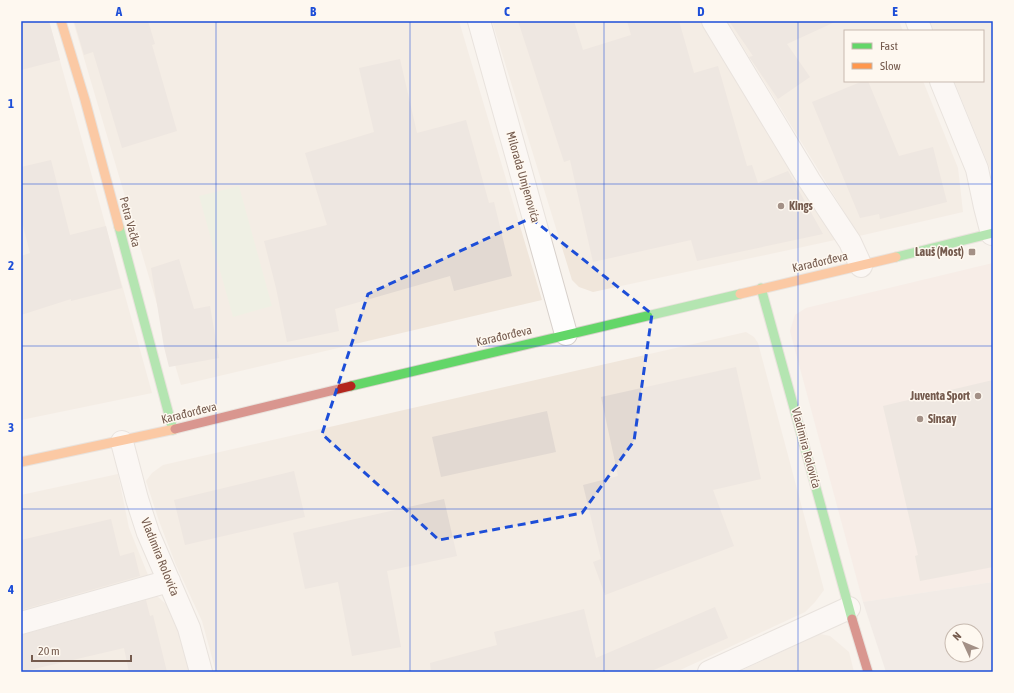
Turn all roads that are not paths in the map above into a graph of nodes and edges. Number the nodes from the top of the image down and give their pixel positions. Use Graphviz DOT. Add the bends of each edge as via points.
graph roads {
  1 [pos="61,21"];
  2 [pos="479,21"];
  3 [pos="712,21"];
  4 [pos="941,82"];
  5 [pos="993,233"];
  6 [pos="861,266"];
  7 [pos="762,288"];
  8 [pos="566,334"];
  9 [pos="173,430"];
  10 [pos="122,442"];
  11 [pos="21,462"];
  12 [pos="169,581"];
  13 [pos="849,608"];
  14 [pos="21,623"];
  15 [pos="201,672"];
  16 [pos="709,672"];
  17 [pos="868,672"];
  1 -- 9 [label="main road, Petra Vačka" via="85,100"];
  2 -- 8 [label="street, Milorada Umjenovića"];
  3 -- 6 [label="street" via="850,242"];
  4 -- 5 [label="street" via="977,169"];
  5 -- 6 [label="main road, Karađorđeva"];
  6 -- 7 [label="main road, Karađorđeva"];
  7 -- 8 [label="main road, Karađorđeva"];
  7 -- 13 [label="main road, Vladimira Rolovića"];
  8 -- 9 [label="main road, Karađorđeva"];
  9 -- 10 [label="main road, Karađorđeva"];
  10 -- 11 [label="main road, Karađorđeva"];
  10 -- 12 [label="street, Vladimira Rolovića" via="148,533"];
  12 -- 14 [label="street"];
  12 -- 15 [label="street, Vladimira Rolovića" via="189,628"];
  13 -- 16 [label="street"];
  13 -- 17 [label="main road, Vladimira Rolovića"];
}
